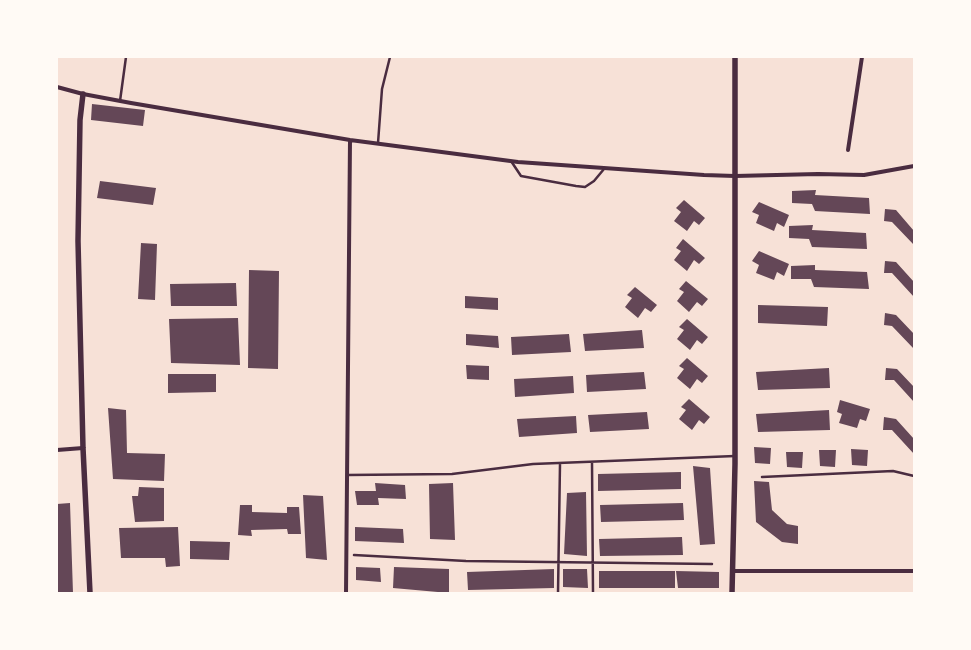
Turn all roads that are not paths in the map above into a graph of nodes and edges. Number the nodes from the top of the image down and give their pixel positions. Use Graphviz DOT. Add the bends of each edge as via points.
graph roads {
  1 [pos="126,57"];
  2 [pos="390,57"];
  3 [pos="735,57"];
  4 [pos="862,57"];
  5 [pos="57,87"];
  6 [pos="83,94"];
  7 [pos="120,101"];
  8 [pos="350,140"];
  9 [pos="378,143"];
  10 [pos="848,150"];
  11 [pos="511,161"];
  12 [pos="914,166"];
  13 [pos="604,168"];
  14 [pos="735,176"];
  15 [pos="83,448"];
  16 [pos="57,450"];
  17 [pos="735,456"];
  18 [pos="592,462"];
  19 [pos="560,464"];
  20 [pos="347,475"];
  21 [pos="914,476"];
  22 [pos="762,477"];
  23 [pos="354,555"];
  24 [pos="558,563"];
  25 [pos="594,563"];
  26 [pos="712,564"];
  27 [pos="733,571"];
  28 [pos="914,571"];
  29 [pos="90,593"];
  30 [pos="346,593"];
  31 [pos="558,593"];
  32 [pos="593,593"];
  33 [pos="732,593"];
  1 -- 7 [label="lane"];
  2 -- 9 [label="lane" via="382,89"];
  3 -- 14 [label="street"];
  4 -- 10 [label="street"];
  5 -- 6 [label="street"];
  6 -- 7 [label="street"];
  6 -- 15 [label="street" via="80,120 78,233"];
  7 -- 8 [label="street"];
  8 -- 9 [label="street"];
  8 -- 20 [label="street"];
  9 -- 11 [label="street"];
  11 -- 13 [label="street"];
  11 -- 13 [label="lane" via="521,176 586,187"];
  12 -- 14 [label="street" via="864,175"];
  13 -- 14 [label="street"];
  14 -- 17 [label="street"];
  15 -- 16 [label="street"];
  15 -- 29 [label="street"];
  17 -- 18 [label="lane"];
  17 -- 27 [label="street"];
  18 -- 19 [label="lane"];
  18 -- 25 [label="lane"];
  19 -- 20 [label="lane" via="532,464 452,474"];
  19 -- 24 [label="lane"];
  20 -- 30 [label="street"];
  21 -- 22 [label="lane" via="893,471"];
  23 -- 24 [label="lane"];
  24 -- 25 [label="lane"];
  24 -- 31 [label="lane"];
  25 -- 26 [label="lane"];
  25 -- 32 [label="lane"];
  27 -- 28 [label="street"];
  27 -- 33 [label="street"];
}
